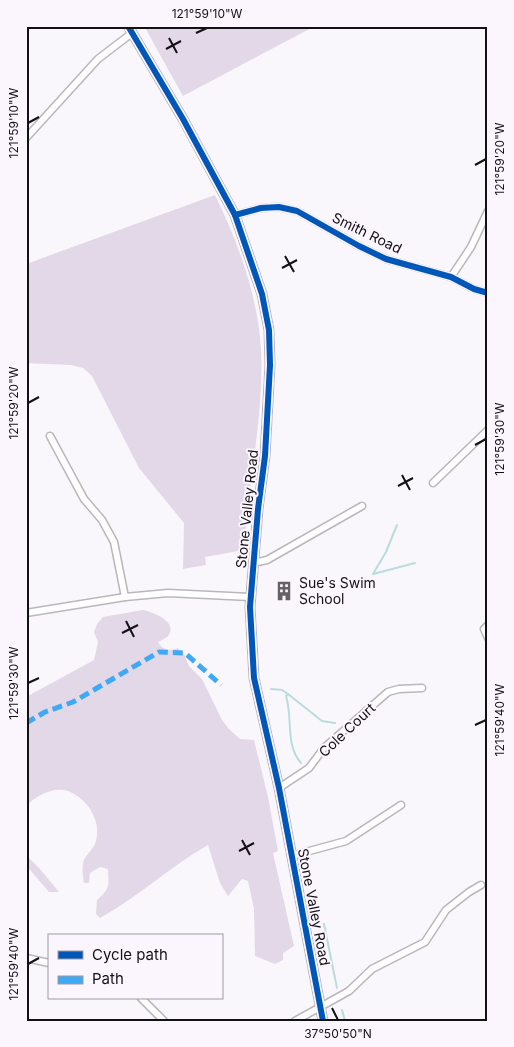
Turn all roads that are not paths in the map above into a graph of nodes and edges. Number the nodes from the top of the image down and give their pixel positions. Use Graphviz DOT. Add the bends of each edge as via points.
graph roads {
  1 [pos="130,30"];
  2 [pos="26,138"];
  3 [pos="488,211"];
  4 [pos="235,215"];
  5 [pos="452,277"];
  6 [pos="488,293"];
  7 [pos="488,430"];
  8 [pos="50,436"];
  9 [pos="432,483"];
  10 [pos="362,506"];
  11 [pos="253,563"];
  12 [pos="250,596"];
  13 [pos="125,597"];
  14 [pos="26,613"];
  15 [pos="488,625"];
  16 [pos="488,638"];
  17 [pos="422,688"];
  18 [pos="279,788"];
  19 [pos="401,805"];
  20 [pos="291,856"];
  21 [pos="481,885"];
  22 [pos="26,958"];
  23 [pos="48,963"];
  24 [pos="143,1000"];
  25 [pos="321,1007"];
  26 [pos="164,1021"];
  27 [pos="295,1021"];
  28 [pos="323,1021"];
  1 -- 2 [label="street" via="98,59"];
  1 -- 4 [label="street, Stone Valley Road"];
  3 -- 5 [label="street"];
  4 -- 5 [label="street, Smith Road" via="260,208 279,207 297,211 386,259"];
  4 -- 11 [label="street, Stone Valley Road" via="262,294 269,330 265,456"];
  5 -- 6 [label="street, Smith Road"];
  7 -- 9 [label="street"];
  8 -- 13 [label="street" via="84,499 102,520 114,542"];
  10 -- 11 [label="street" via="267,560"];
  11 -- 12 [label="street, Stone Valley Road"];
  12 -- 13 [label="street" via="168,593"];
  12 -- 18 [label="street, Stone Valley Road" via="254,678"];
  13 -- 14 [label="street"];
  15 -- 16 [label="street" via="484,629"];
  17 -- 18 [label="street, Cole Court" via="388,692 324,748 310,768"];
  18 -- 20 [label="street, Stone Valley Road"];
  19 -- 20 [label="street" via="346,841"];
  20 -- 25 [label="street, Stone Valley Road"];
  21 -- 25 [label="street" via="446,910 425,942 372,970 349,991"];
  22 -- 23 [label="street"];
  24 -- 26 [label="street"];
  25 -- 27 [label="street"];
  25 -- 28 [label="street, Stone Valley Road"];
}
